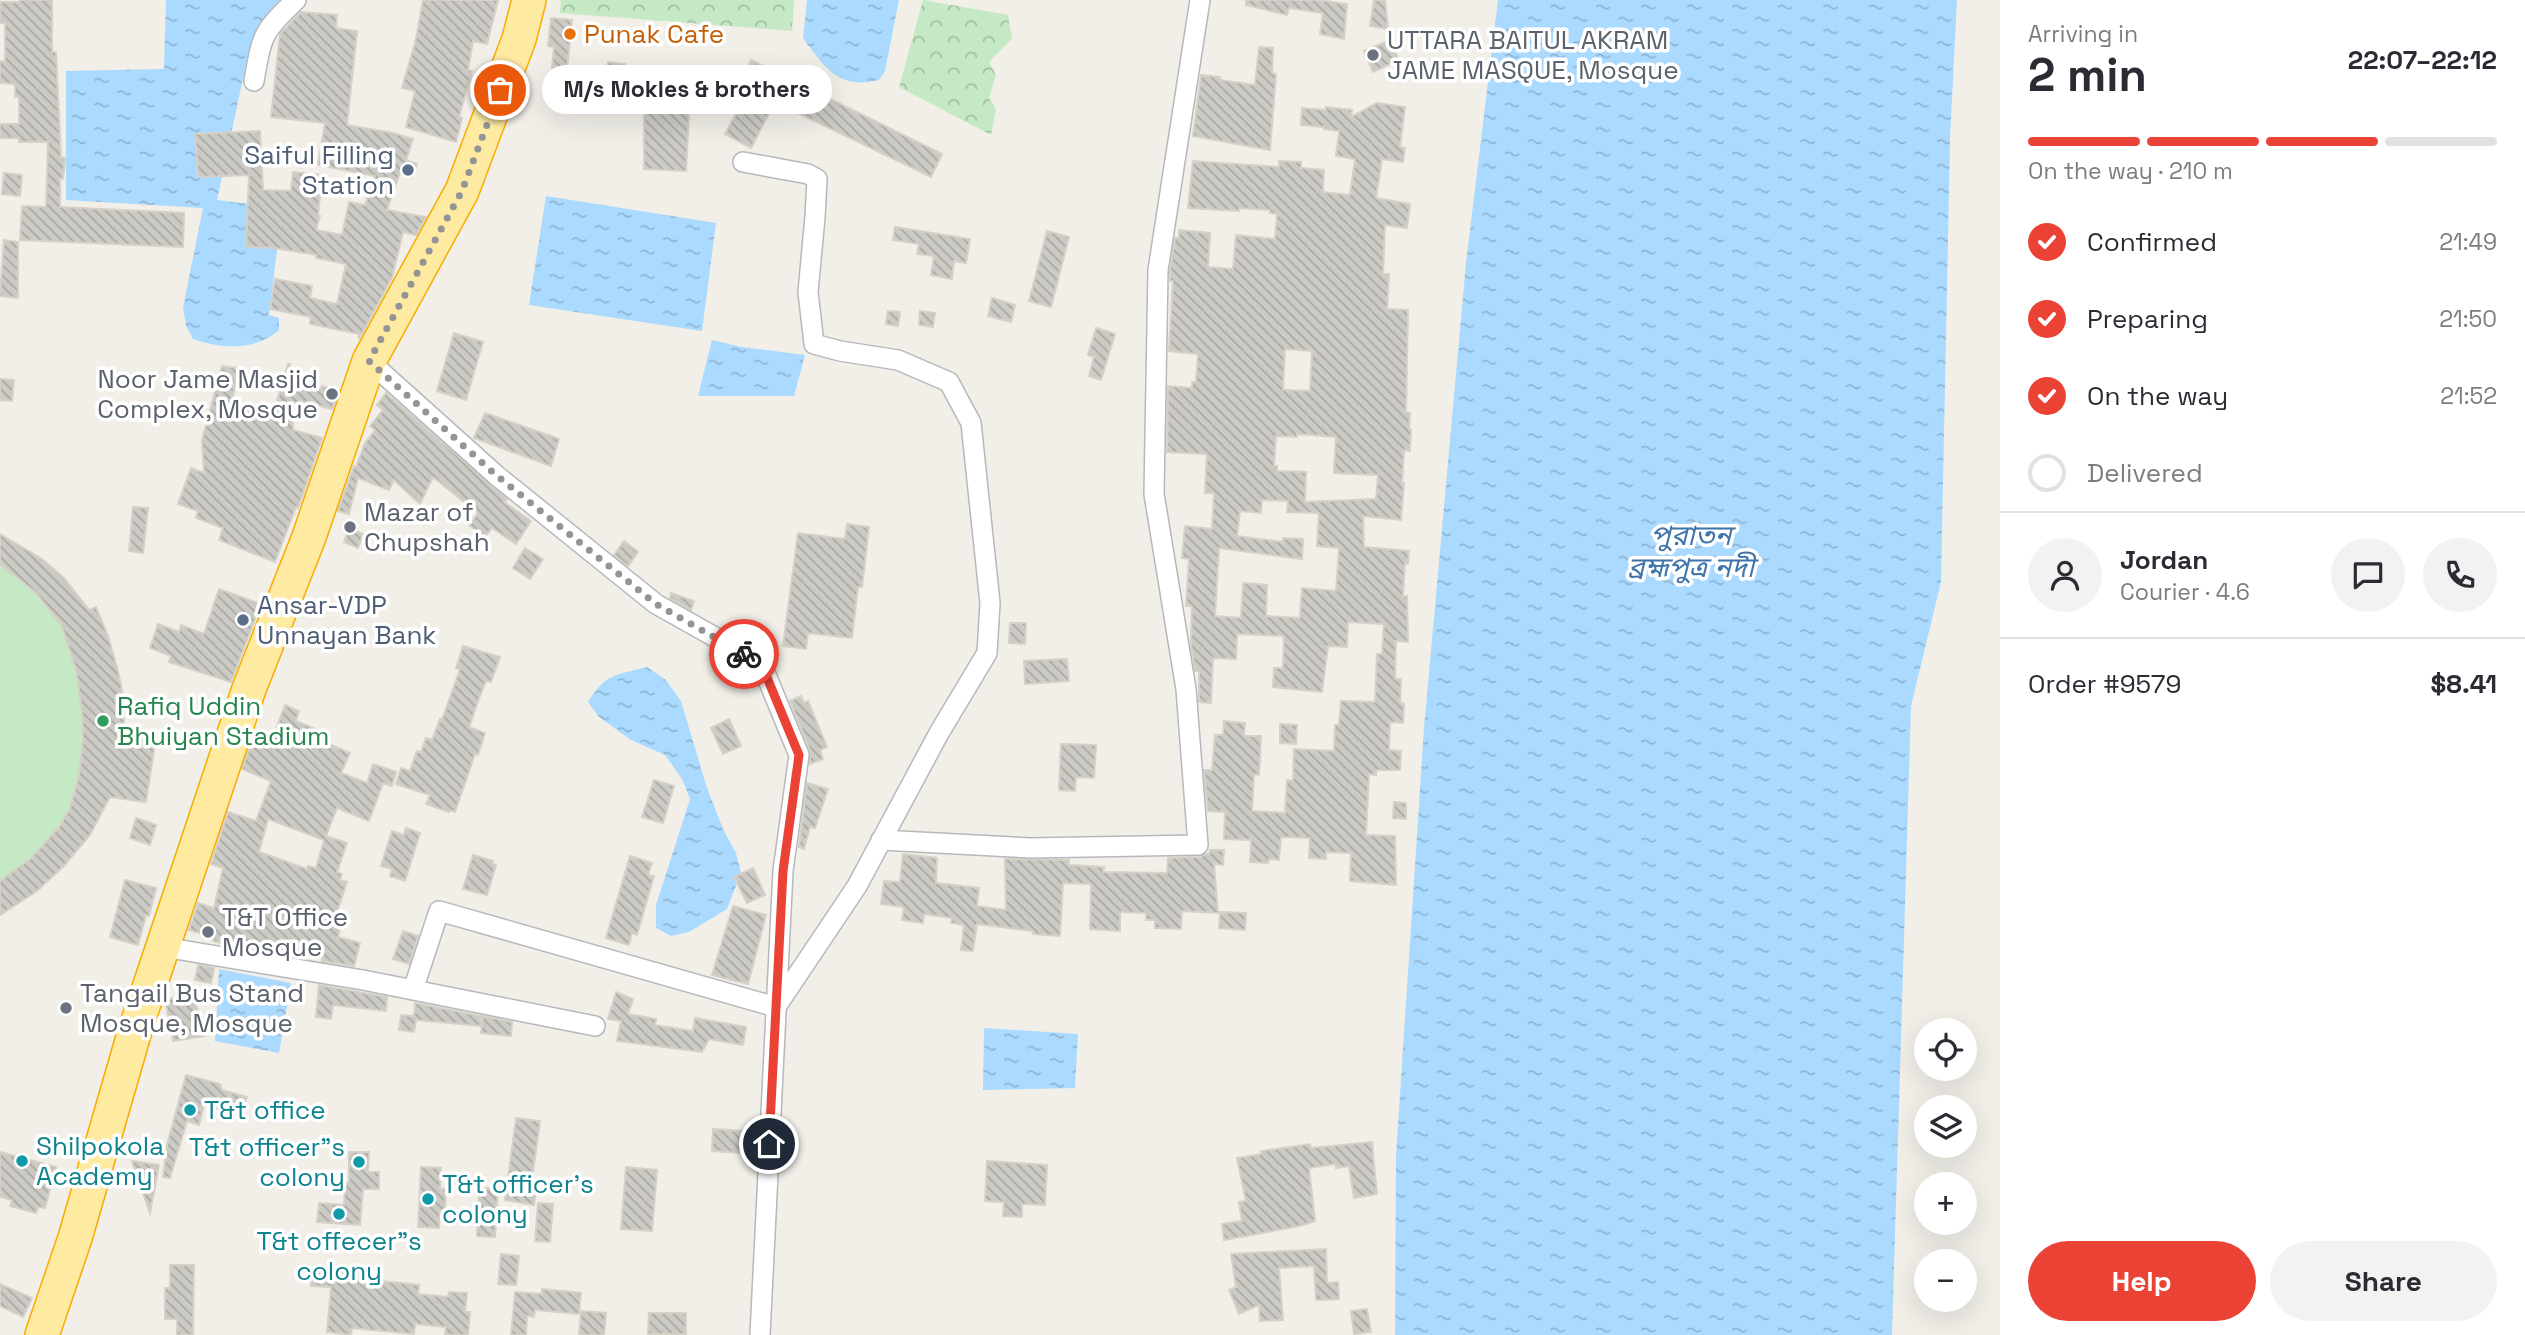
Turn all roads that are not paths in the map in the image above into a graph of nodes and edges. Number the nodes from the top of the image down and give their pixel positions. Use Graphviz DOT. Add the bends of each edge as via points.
graph roads {
  1 [pos="296,0"];
  2 [pos="529,0"];
  3 [pos="1200,0"];
  4 [pos="254,81"];
  5 [pos="743,162"];
  6 [pos="369,361"];
  7 [pos="881,840"];
  8 [pos="163,947"];
  9 [pos="413,990"];
  10 [pos="776,1007"];
  11 [pos="596,1026"];
  12 [pos="42,1335"];
  13 [pos="760,1335"];
  1 -- 4 [label="street" via="270,24 261,43"];
  2 -- 6 [label="highway" via="462,191"];
  3 -- 7 [label="street" via="1158,270 1154,494 1186,689 1199,845 1030,848"];
  5 -- 7 [label="street" via="808,174 817,180 808,292 814,345 898,360 949,383 971,423 990,603 987,653"];
  6 -- 8 [label="highway" via="309,537 249,689"];
  6 -- 10 [label="street" via="496,475 656,604 761,663 799,755 783,871"];
  7 -- 10 [label="street" via="857,886"];
  8 -- 9 [label="street"];
  8 -- 12 [label="highway"];
  9 -- 10 [label="street" via="439,911"];
  9 -- 11 [label="street"];
  10 -- 13 [label="street"];
}
